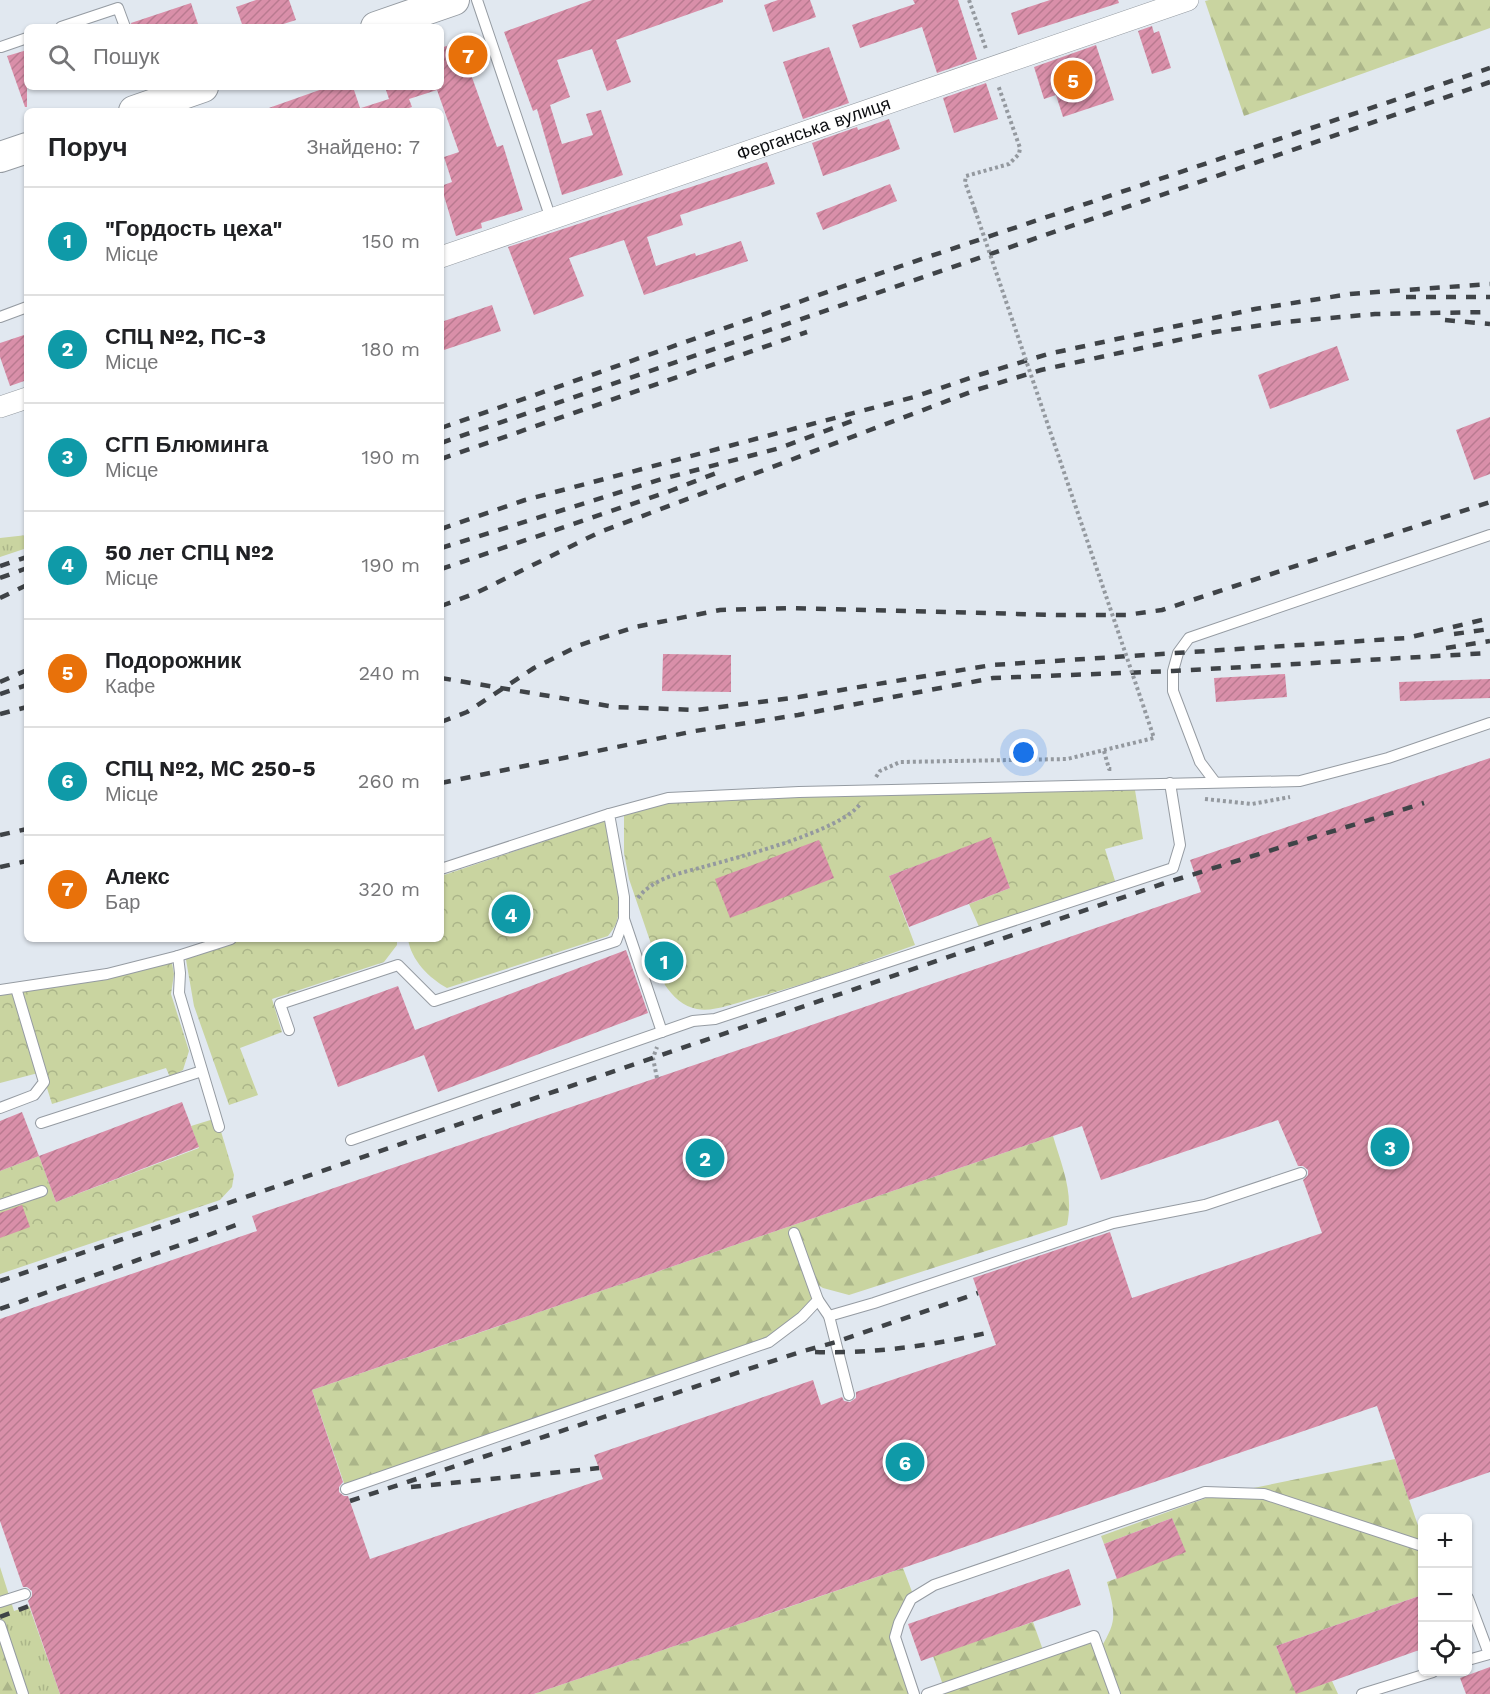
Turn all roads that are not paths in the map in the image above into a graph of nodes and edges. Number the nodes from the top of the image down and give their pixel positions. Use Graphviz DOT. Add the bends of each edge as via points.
graph roads {
  1 [pos="454,0"];
  2 [pos="477,0"];
  3 [pos="1188,0"];
  4 [pos="70,24"];
  5 [pos="124,24"];
  6 [pos="385,24"];
  7 [pos="24,40"];
  8 [pos="1,47"];
  9 [pos="194,90"];
  10 [pos="146,106"];
  11 [pos="551,219"];
  12 [pos="444,256"];
  13 [pos="24,308"];
  14 [pos="0,317"];
  15 [pos="24,399"];
  16 [pos="0,407"];
  17 [pos="1490,535"];
  18 [pos="1490,723"];
  19 [pos="1215,782"];
  20 [pos="1170,783"];
  21 [pos="609,814"];
  22 [pos="444,868"];
  23 [pos="624,919"];
  24 [pos="222,942"];
  25 [pos="178,956"];
  26 [pos="16,988"];
  27 [pos="0,990"];
  28 [pos="289,1030"];
  29 [pos="662,1032"];
  30 [pos="202,1071"];
  31 [pos="0,1108"];
  32 [pos="41,1123"];
  33 [pos="219,1127"];
  34 [pos="351,1140"];
  35 [pos="1301,1173"];
  36 [pos="42,1191"];
  37 [pos="0,1205"];
  38 [pos="794,1233"];
  39 [pos="818,1300"];
  40 [pos="829,1316"];
  41 [pos="849,1395"];
  42 [pos="346,1489"];
  43 [pos="1418,1545"];
  44 [pos="25,1594"];
  45 [pos="0,1602"];
  46 [pos="1472,1611"];
  47 [pos="0,1625"];
  48 [pos="1472,1659"];
  49 [pos="1418,1676"];
  50 [pos="23,1694"];
  51 [pos="914,1694"];
  52 [pos="927,1694"];
  53 [pos="1115,1694"];
  54 [pos="1362,1694"];
  1 -- 6 [label="main road"];
  2 -- 11 [label="lane"];
  3 -- 11 [label="street, Ферганська вулиця"];
  4 -- 5 [label="lane" via="118,8"];
  7 -- 8 [label="lane"];
  9 -- 10 [label="main road"];
  11 -- 12 [label="street, Ферганська вулиця"];
  13 -- 14 [label="lane"];
  15 -- 16 [label="street"];
  17 -- 19 [label="lane" via="1189,638 1178,653 1173,691 1200,762"];
  18 -- 19 [label="lane" via="1388,758 1300,781"];
  19 -- 20 [label="lane"];
  20 -- 21 [label="lane" via="668,798"];
  20 -- 29 [label="lane" via="1180,845 1173,868 715,1019 693,1021"];
  21 -- 22 [label="lane"];
  21 -- 23 [label="lane" via="624,897"];
  23 -- 28 [label="lane" via="616,941 434,1002 398,964 280,1004"];
  23 -- 29 [label="lane"];
  24 -- 25 [label="lane"];
  25 -- 26 [label="lane" via="107,974"];
  25 -- 30 [label="lane" via="179,993"];
  26 -- 27 [label="lane"];
  26 -- 31 [label="lane" via="44,1082 34,1095"];
  29 -- 34 [label="lane"];
  30 -- 32 [label="lane"];
  30 -- 33 [label="lane"];
  35 -- 40 [label="lane" via="1205,1205 1113,1223"];
  36 -- 37 [label="lane"];
  38 -- 39 [label="lane"];
  39 -- 40 [label="lane"];
  39 -- 42 [label="lane" via="769,1342"];
  40 -- 41 [label="lane"];
  43 -- 51 [label="lane" via="1264,1494 1205,1492 934,1586 911,1599 895,1638"];
  44 -- 45 [label="lane"];
  46 -- 48 [label="lane" via="1489,1654"];
  47 -- 50 [label="lane"];
  49 -- 54 [label="lane"];
  52 -- 53 [label="lane" via="1094,1636"];
}
